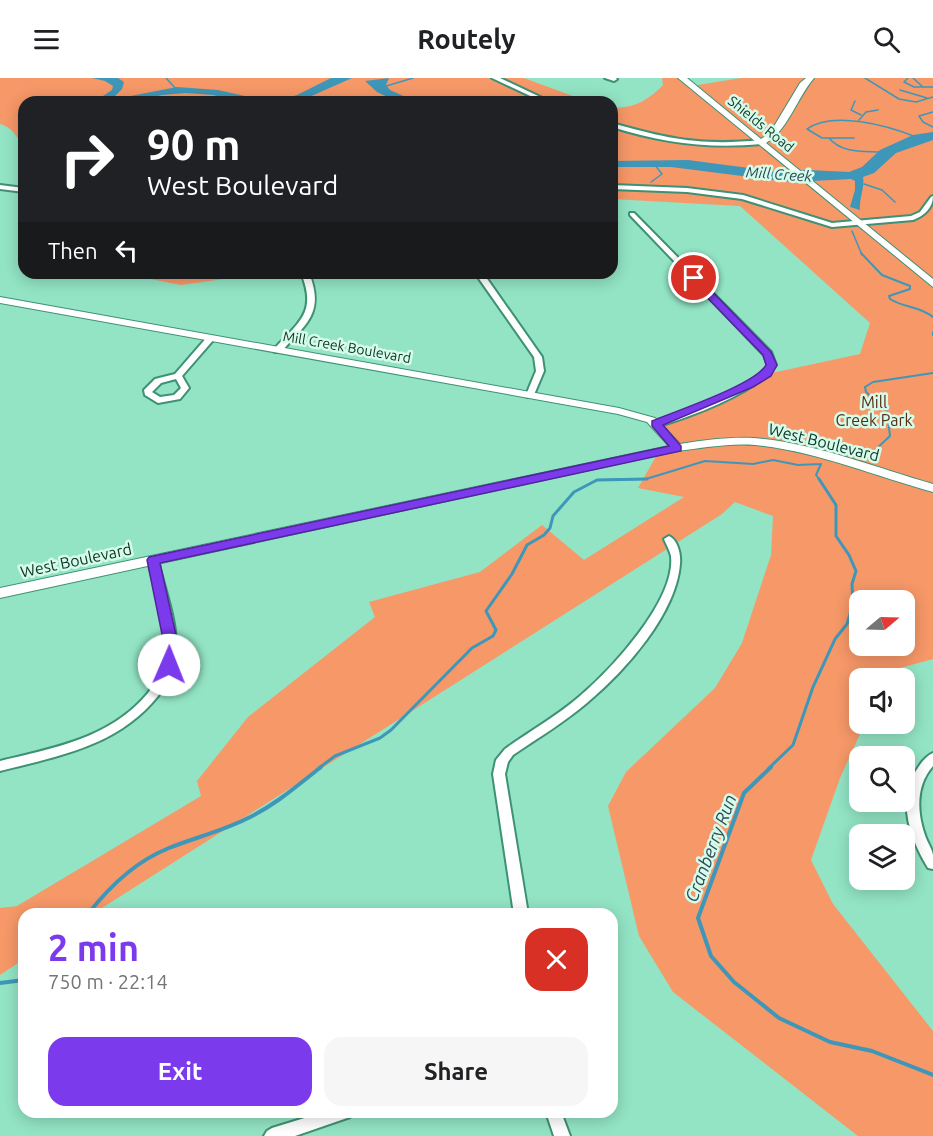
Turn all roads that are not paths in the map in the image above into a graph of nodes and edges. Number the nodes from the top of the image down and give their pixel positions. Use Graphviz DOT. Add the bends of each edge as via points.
graph roads {
  1 [pos="495,78"];
  2 [pos="682,78"];
  3 [pos="810,78"];
  4 [pos="535,96"];
  5 [pos="618,128"];
  6 [pos="760,142"];
  7 [pos="0,187"];
  8 [pos="618,187"];
  9 [pos="18,189"];
  10 [pos="933,198"];
  11 [pos="632,214"];
  12 [pos="861,224"];
  13 [pos="308,279"];
  14 [pos="483,279"];
  15 [pos="933,284"];
  16 [pos="0,300"];
  17 [pos="211,338"];
  18 [pos="278,350"];
  19 [pos="178,376"];
  20 [pos="530,395"];
  21 [pos="656,424"];
  22 [pos="677,448"];
  23 [pos="933,488"];
  24 [pos="669,539"];
  25 [pos="153,560"];
  26 [pos="0,593"];
  27 [pos="933,758"];
  28 [pos="0,766"];
  29 [pos="933,864"];
  30 [pos="520,908"];
  31 [pos="324,1118"];
  32 [pos="556,1118"];
  33 [pos="272,1136"];
  34 [pos="562,1136"];
  1 -- 4 [label="street"];
  2 -- 6 [label="street, Shields Road"];
  3 -- 6 [label="street" via="773,135"];
  5 -- 6 [label="street" via="691,145"];
  6 -- 12 [label="street, Shields Road"];
  7 -- 9 [label="street"];
  8 -- 12 [label="street" via="743,197 819,223"];
  10 -- 12 [label="street" via="913,218"];
  11 -- 21 [label="street" via="768,354 771,365 767,374 749,385"];
  12 -- 15 [label="street, Shields Road"];
  13 -- 18 [label="street" via="313,305"];
  14 -- 20 [label="street" via="538,357 540,371"];
  16 -- 17 [label="street, Mill Creek Boulevard"];
  17 -- 18 [label="street, Mill Creek Boulevard"];
  17 -- 19 [label="street"];
  18 -- 20 [label="street, Mill Creek Boulevard"];
  20 -- 21 [label="street, Mill Creek Boulevard" via="620,411"];
  21 -- 22 [label="street, Mill Creek Boulevard"];
  22 -- 23 [label="street, West Boulevard" via="725,442 766,443"];
  22 -- 25 [label="street, West Boulevard"];
  24 -- 30 [label="street" via="675,551 674,573 664,602 646,632 594,690 509,752 500,765 501,795"];
  25 -- 26 [label="street, West Boulevard"];
  25 -- 28 [label="street" via="171,644 169,665 154,694 126,721 93,740"];
  27 -- 29 [label="street" via="922,769 916,784 912,812 918,836"];
  31 -- 33 [label="street"];
  32 -- 34 [label="street"];
}
